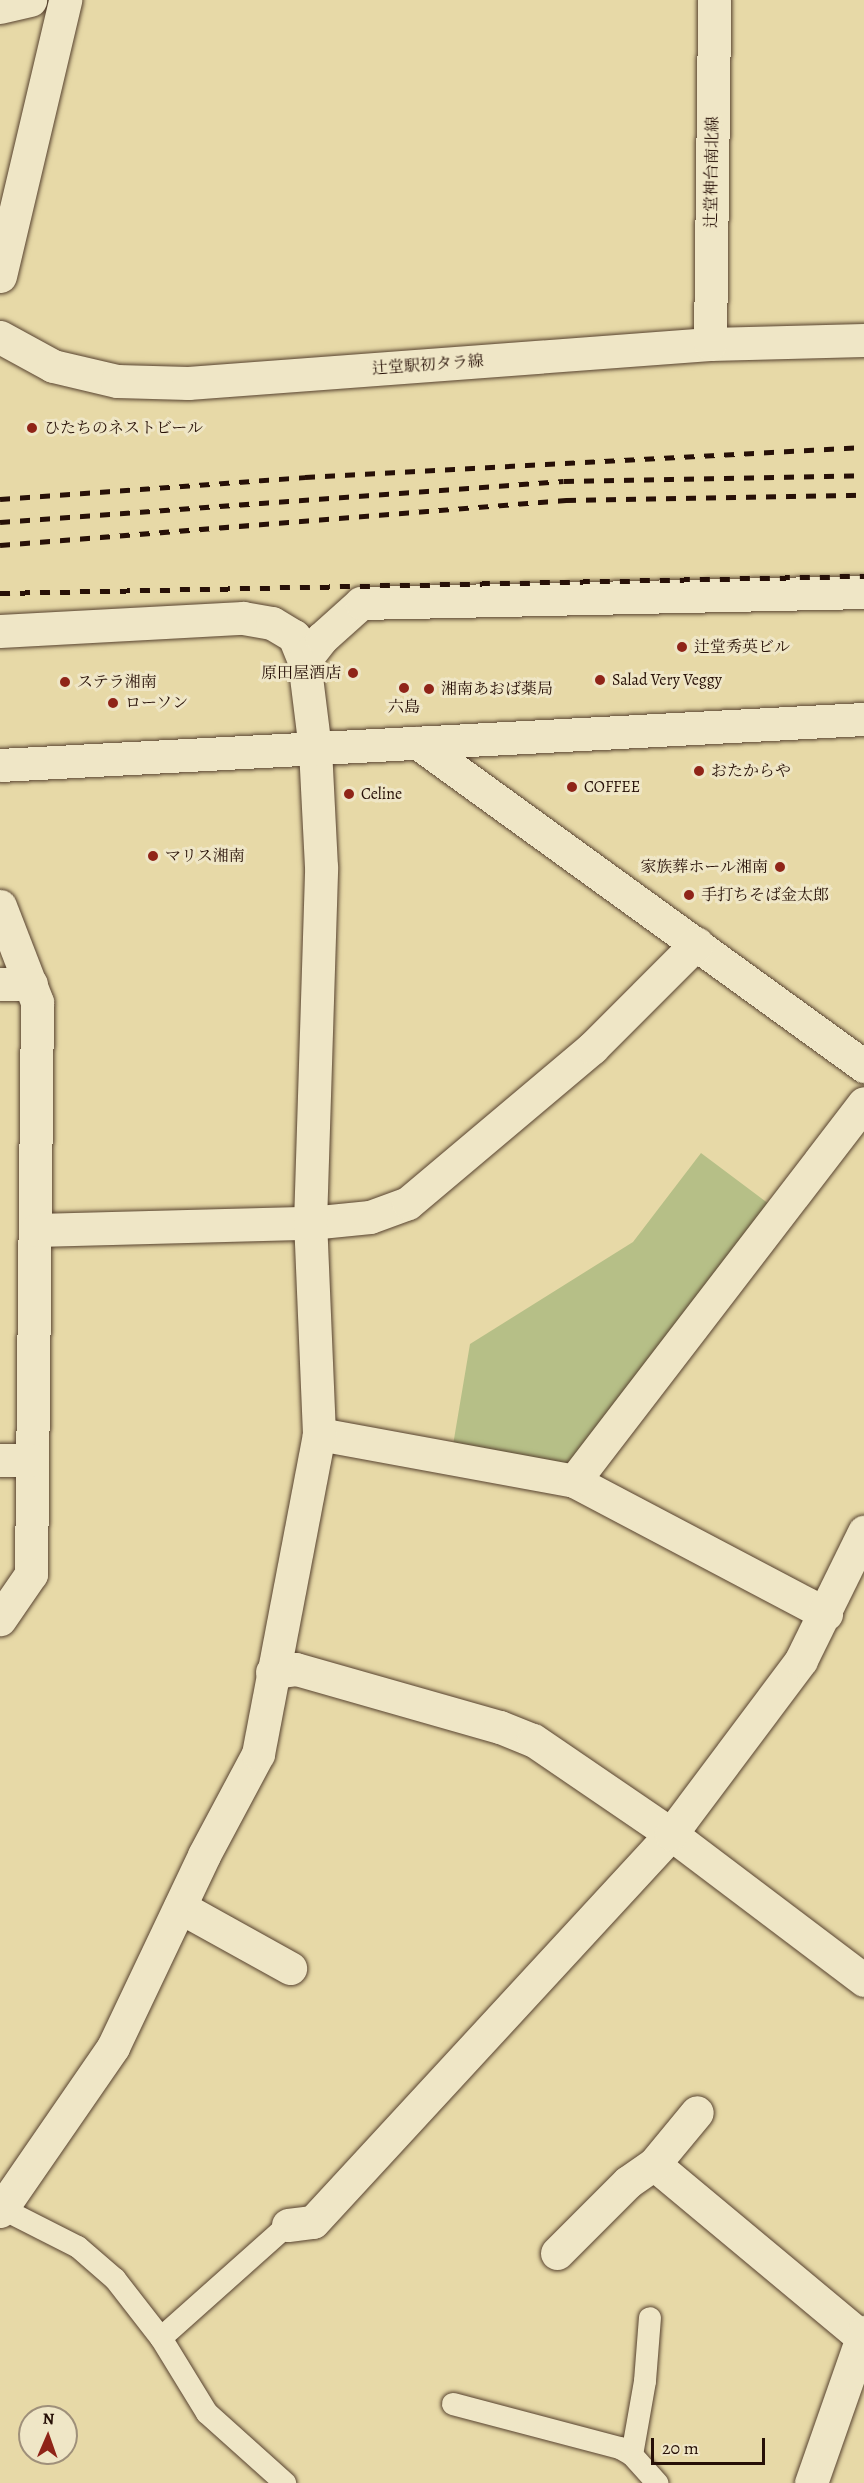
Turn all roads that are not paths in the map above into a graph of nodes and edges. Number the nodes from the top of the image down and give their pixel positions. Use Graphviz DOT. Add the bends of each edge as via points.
graph roads {
  1 [pos="30,0"];
  2 [pos="66,0"];
  3 [pos="714,0"];
  4 [pos="0,7"];
  5 [pos="0,276"];
  6 [pos="0,337"];
  7 [pos="864,340"];
  8 [pos="710,344"];
  9 [pos="864,592"];
  10 [pos="0,631"];
  11 [pos="304,661"];
  12 [pos="864,719"];
  13 [pos="418,743"];
  14 [pos="315,749"];
  15 [pos="0,765"];
  16 [pos="0,906"];
  17 [pos="697,943"];
  18 [pos="16,984"];
  19 [pos="864,1066"];
  20 [pos="864,1103"];
  21 [pos="310,1223"];
  22 [pos="36,1230"];
  23 [pos="319,1434"];
  24 [pos="0,1460"];
  25 [pos="32,1460"];
  26 [pos="574,1481"];
  27 [pos="864,1532"];
  28 [pos="826,1614"];
  29 [pos="0,1619"];
  30 [pos="272,1672"];
  31 [pos="671,1834"];
  32 [pos="180,1907"];
  33 [pos="290,1968"];
  34 [pos="864,1980"];
  35 [pos="697,2112"];
  36 [pos="654,2164"];
  37 [pos="1,2210"];
  38 [pos="288,2224"];
  39 [pos="557,2253"];
  40 [pos="650,2318"];
  41 [pos="863,2335"];
  42 [pos="161,2338"];
  43 [pos="453,2404"];
  44 [pos="632,2455"];
  45 [pos="285,2483"];
  46 [pos="657,2483"];
  47 [pos="811,2483"];
  1 -- 4 [label="street"];
  2 -- 5 [label="street"];
  3 -- 8 [label="street, 辻堂神台南北線"];
  6 -- 8 [label="street, 辻堂駅初タラ線" via="53,366 117,381 188,383"];
  7 -- 8 [label="street, 辻堂駅初タラ線"];
  9 -- 11 [label="street" via="362,603 322,638"];
  10 -- 11 [label="street" via="243,618 272,623 294,636"];
  11 -- 14 [label="street"];
  12 -- 13 [label="street"];
  13 -- 14 [label="street"];
  13 -- 17 [label="street"];
  14 -- 15 [label="street"];
  14 -- 21 [label="street" via="321,867"];
  16 -- 18 [label="street"];
  17 -- 19 [label="street"];
  17 -- 21 [label="street" via="592,1048 408,1203 370,1217"];
  18 -- 22 [label="street" via="37,1002"];
  20 -- 26 [label="street"];
  21 -- 22 [label="street"];
  21 -- 23 [label="street"];
  22 -- 25 [label="street"];
  23 -- 26 [label="street"];
  23 -- 30 [label="street"];
  24 -- 25 [label="street"];
  25 -- 29 [label="street" via="31,1574"];
  26 -- 28 [label="street"];
  27 -- 28 [label="street"];
  28 -- 31 [label="street" via="801,1660"];
  30 -- 31 [label="street" via="296,1669 500,1726 533,1740"];
  30 -- 32 [label="street" via="258,1754"];
  31 -- 34 [label="street"];
  31 -- 38 [label="street" via="313,2222"];
  32 -- 33 [label="street"];
  32 -- 37 [label="street" via="113,2047"];
  35 -- 36 [label="street"];
  36 -- 39 [label="street" via="628,2182"];
  36 -- 41 [label="street"];
  37 -- 42 [label="lane" via="78,2247 115,2279"];
  38 -- 42 [label="lane"];
  40 -- 44 [label="lane" via="645,2380"];
  41 -- 47 [label="street"];
  42 -- 45 [label="lane" via="207,2413"];
  43 -- 44 [label="lane" via="620,2448"];
  44 -- 46 [label="lane"];
}
